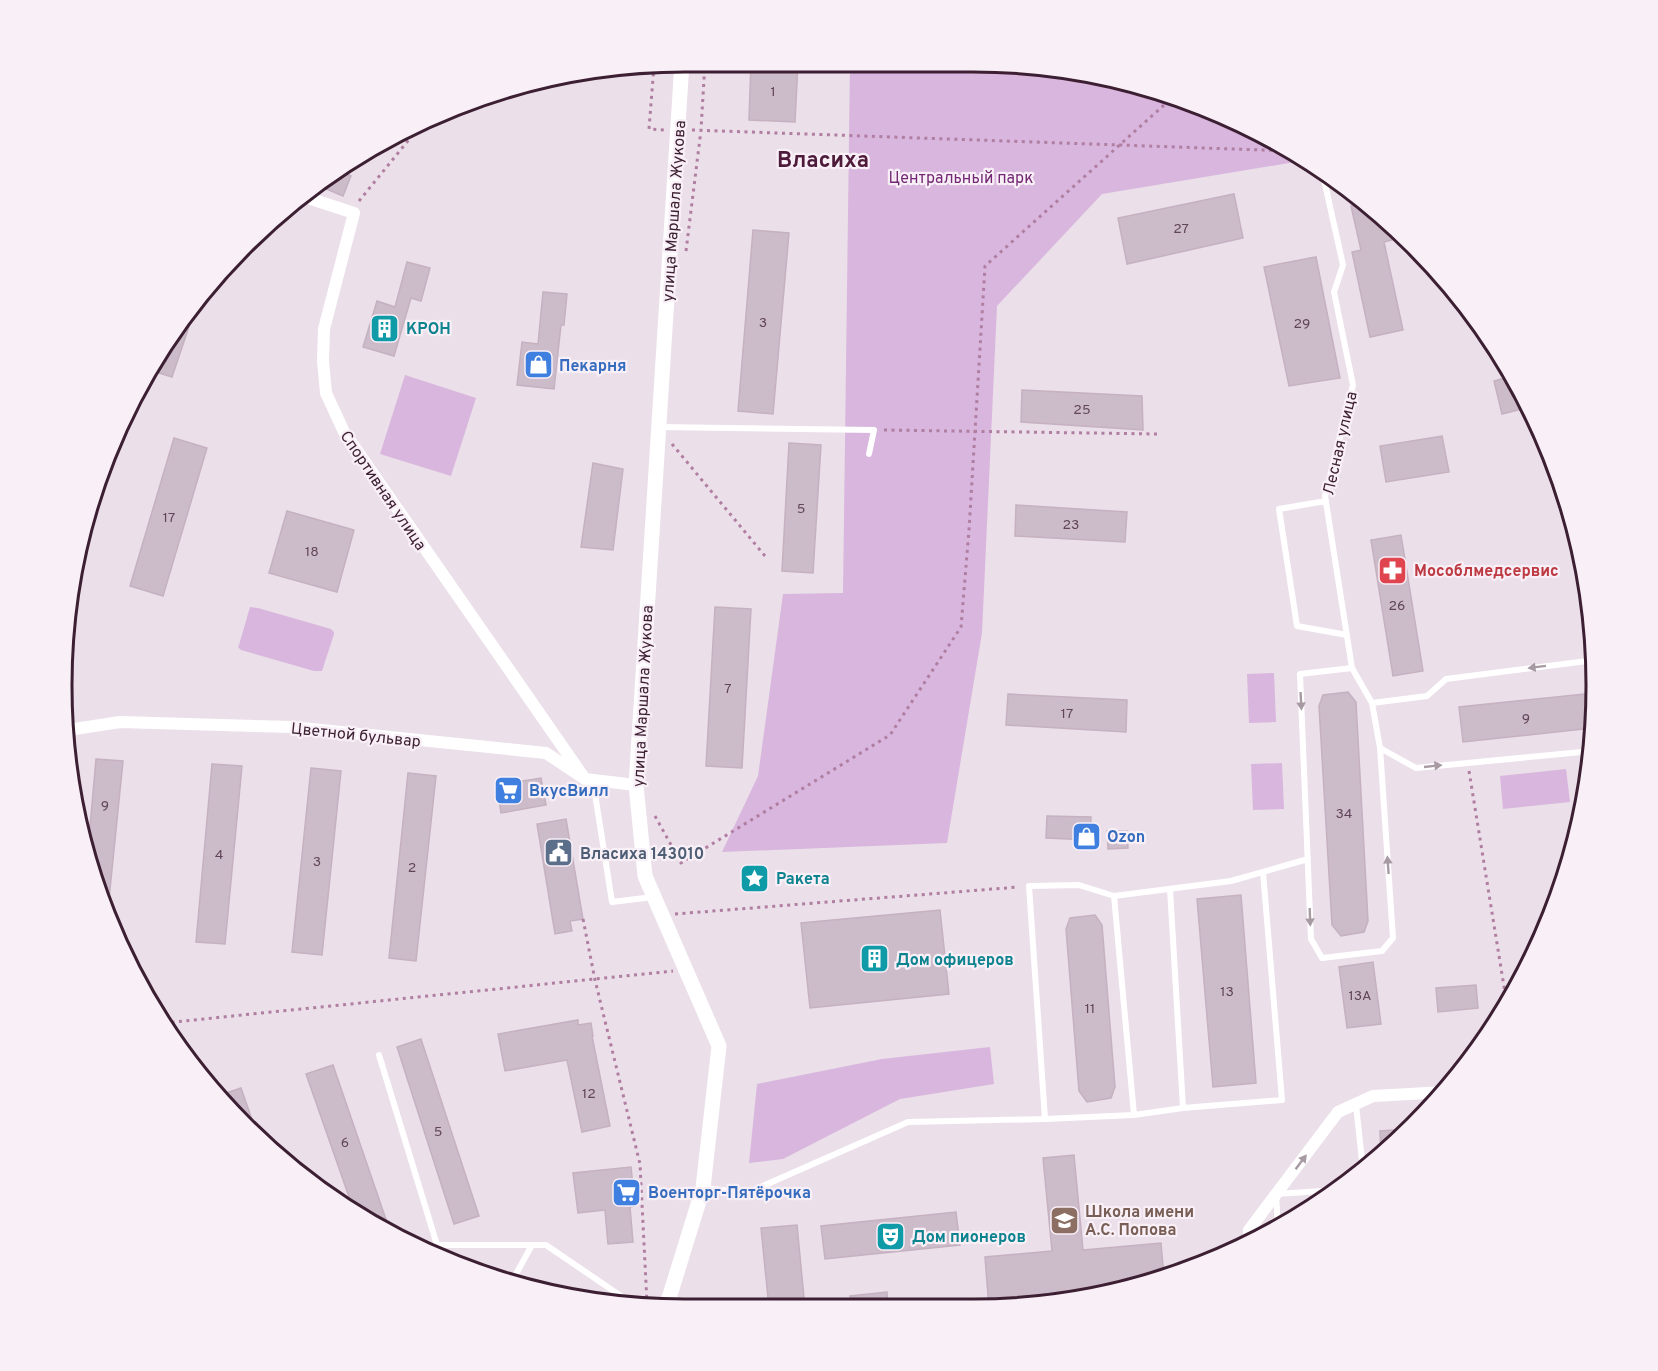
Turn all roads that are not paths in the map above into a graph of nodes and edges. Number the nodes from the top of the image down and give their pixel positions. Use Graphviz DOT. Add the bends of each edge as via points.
graph roads {
  1 [pos="681,72"];
  2 [pos="1325,184"];
  3 [pos="312,199"];
  4 [pos="659,427"];
  5 [pos="869,454"];
  6 [pos="1326,501"];
  7 [pos="1347,636"];
  8 [pos="1585,661"];
  9 [pos="1352,669"];
  10 [pos="1372,703"];
  11 [pos="73,729"];
  12 [pos="1380,748"];
  13 [pos="1582,752"];
  14 [pos="588,779"];
  15 [pos="636,785"];
  16 [pos="1308,859"];
  17 [pos="1263,872"];
  18 [pos="1170,889"];
  19 [pos="1114,896"];
  20 [pos="654,897"];
  21 [pos="379,1055"];
  22 [pos="1431,1093"];
  23 [pos="1356,1105"];
  24 [pos="1183,1108"];
  25 [pos="1134,1115"];
  26 [pos="1045,1119"];
  27 [pos="1362,1159"];
  28 [pos="703,1188"];
  29 [pos="1320,1191"];
  30 [pos="1276,1194"];
  31 [pos="1277,1218"];
  32 [pos="1250,1233"];
  33 [pos="437,1245"];
  34 [pos="532,1245"];
  35 [pos="516,1275"];
  36 [pos="620,1296"];
  37 [pos="669,1299"];
  1 -- 4 [label="street, улица Маршала Жукова"];
  2 -- 6 [label="lane, Лесная улица" via="1343,265 1334,292 1353,385"];
  3 -- 14 [label="street, Спортивная улица" via="354,213 324,329 326,393 344,432"];
  4 -- 5 [label="lane" via="874,430"];
  4 -- 15 [label="street, улица Маршала Жукова"];
  6 -- 7 [label="lane, Лесная улица"];
  6 -- 7 [label="lane" via="1279,509 1297,626"];
  7 -- 9 [label="lane, Лесная улица"];
  8 -- 10 [label="lane, one-way" via="1446,679 1427,696"];
  9 -- 10 [label="lane"];
  9 -- 16 [label="lane, one-way" via="1300,674"];
  10 -- 12 [label="lane"];
  11 -- 14 [label="street, Цветной бульвар" via="120,722 292,727 546,753"];
  12 -- 13 [label="lane, one-way" via="1416,768"];
  16 -- 12 [label="lane, one-way" via="1311,939 1322,958 1382,951 1394,938"];
  14 -- 15 [label="street, Цветной бульвар"];
  14 -- 20 [label="lane" via="612,902"];
  15 -- 20 [label="street, улица Маршала Жукова" via="645,876"];
  16 -- 17 [label="lane"];
  17 -- 18 [label="lane" via="1231,881"];
  17 -- 24 [label="lane" via="1282,1100"];
  18 -- 19 [label="lane"];
  18 -- 24 [label="lane"];
  19 -- 25 [label="lane"];
  19 -- 26 [label="lane" via="1078,885 1029,886"];
  20 -- 28 [label="street, улица Маршала Жукова" via="719,1046"];
  21 -- 33 [label="lane"];
  22 -- 23 [label="street" via="1373,1096"];
  23 -- 27 [label="lane"];
  30 -- 23 [label="street, one-way" via="1338,1112"];
  24 -- 25 [label="lane"];
  25 -- 26 [label="lane"];
  26 -- 28 [label="lane" via="908,1122 747,1193"];
  28 -- 37 [label="street, улица Маршала Жукова"];
  29 -- 30 [label="lane"];
  30 -- 31 [label="lane"];
  30 -- 32 [label="street"];
  33 -- 34 [label="lane"];
  34 -- 35 [label="lane"];
  34 -- 36 [label="lane" via="546,1245"];
}
